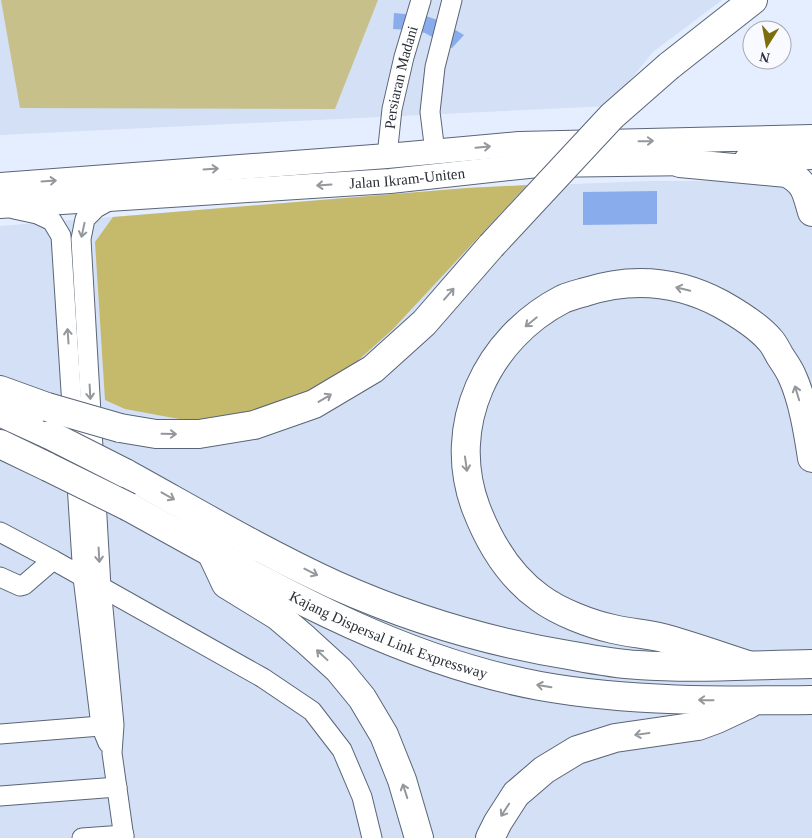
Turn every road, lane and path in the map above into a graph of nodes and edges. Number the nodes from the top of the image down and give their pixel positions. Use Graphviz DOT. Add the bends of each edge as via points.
graph roads {
  1 [pos="421,0"];
  2 [pos="753,0"];
  3 [pos="447,1"];
  4 [pos="404,57"];
  5 [pos="435,67"];
  6 [pos="812,137"];
  7 [pos="435,152"];
  8 [pos="386,156"];
  9 [pos="812,157"];
  10 [pos="680,164"];
  11 [pos="0,185"];
  12 [pos="115,198"];
  13 [pos="0,206"];
  14 [pos="812,212"];
  15 [pos="0,390"];
  16 [pos="0,412"];
  17 [pos="0,444"];
  18 [pos="812,458"];
  19 [pos="0,532"];
  20 [pos="211,552"];
  21 [pos="54,560"];
  22 [pos="0,577"];
  23 [pos="83,577"];
  24 [pos="101,587"];
  25 [pos="812,664"];
  26 [pos="748,665"];
  27 [pos="812,700"];
  28 [pos="755,701"];
  29 [pos="108,725"];
  30 [pos="0,734"];
  31 [pos="117,786"];
  32 [pos="0,796"];
  33 [pos="124,837"];
  34 [pos="82,838"];
  35 [pos="372,838"];
  36 [pos="419,838"];
  37 [pos="490,838"];
  1 -- 4 [label="street, Persiaran Madani"];
  15 -- 2 [label="highway, one-way, bridge" via="120,428 156,434 199,434 254,425 314,404 373,369 424,323 612,116"];
  3 -- 5 [label="street, Persiaran Madani"];
  4 -- 5 [label="street"];
  4 -- 8 [label="street, Persiaran Madani" via="392,109"];
  5 -- 7 [label="street, Persiaran Madani" via="430,112"];
  7 -- 6 [label="main road, Jalan Ikram-Uniten, one-way" via="519,144"];
  7 -- 8 [label="main road, Jalan Ikram-Uniten"];
  11 -- 8 [label="main road, Jalan Ikram-Uniten, one-way"];
  9 -- 10 [label="main road, Jalan Ikram-Uniten"];
  10 -- 12 [label="main road, Jalan Ikram-Uniten, one-way" via="538,165 390,181"];
  10 -- 14 [label="highway" via="787,172 799,179"];
  12 -- 13 [label="main road, Jalan Ikram-Uniten"];
  12 -- 24 [label="street, one-way" via="96,208 85,219 81,239"];
  23 -- 13 [label="street, one-way" via="62,236 52,221 37,214"];
  16 -- 26 [label="highway, Kajang Dispersal Link Expressway, one-way, bridge" via="50,434 335,584 443,626 548,652 628,664"];
  17 -- 20 [label="highway, Kajang Dispersal Link Expressway, bridge" via="129,507"];
  18 -- 26 [label="highway, one-way" via="792,376 770,340 737,313 702,294 661,284 630,282 564,299 511,338 477,390 467,423 465,454 470,492 496,552 520,580 540,599 574,616 611,629 662,638"];
  19 -- 21 [label="street"];
  28 -- 20 [label="highway, Kajang Dispersal Link Expressway, one-way" via="616,695 541,686 489,674 428,656 377,636 304,603"];
  36 -- 20 [label="highway, one-way" via="402,780 384,735 362,698 306,639 278,616 226,584"];
  21 -- 22 [label="street" via="24,585"];
  21 -- 23 [label="street"];
  23 -- 24 [label="street"];
  23 -- 29 [label="street"];
  24 -- 29 [label="street"];
  24 -- 35 [label="street" via="263,678 312,711 342,750 362,797"];
  25 -- 26 [label="highway, Kajang Dispersal Link Expressway"];
  27 -- 28 [label="highway, Kajang Dispersal Link Expressway"];
  28 -- 37 [label="highway, one-way" via="698,726 615,738 577,750 544,770 516,794"];
  29 -- 30 [label="street"];
  29 -- 31 [label="street"];
  31 -- 32 [label="street"];
  31 -- 33 [label="street"];
  33 -- 34 [label="street"];
}
